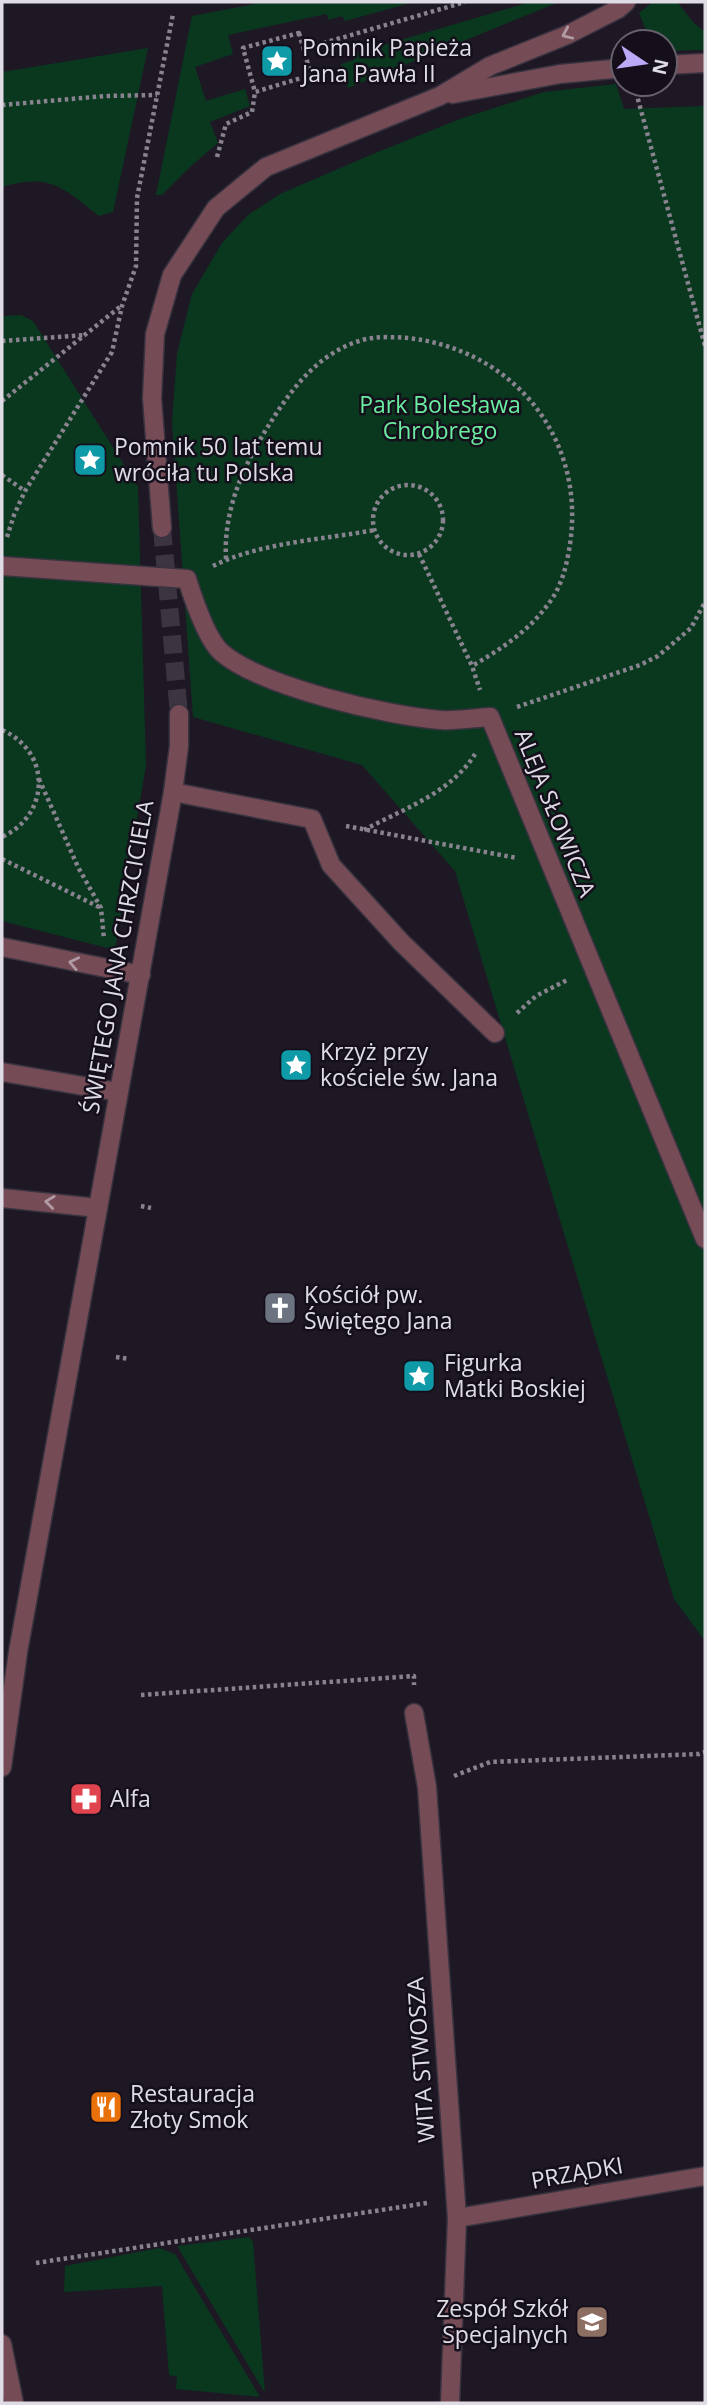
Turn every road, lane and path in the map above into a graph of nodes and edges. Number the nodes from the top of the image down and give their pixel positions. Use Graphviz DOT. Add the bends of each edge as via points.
graph roads {
  1 [pos="465,2"];
  2 [pos="626,2"];
  3 [pos="173,14"];
  4 [pos="303,48"];
  5 [pos="705,62"];
  6 [pos="679,64"];
  7 [pos="609,69"];
  8 [pos="255,92"];
  9 [pos="157,95"];
  10 [pos="440,96"];
  11 [pos="637,98"];
  12 [pos="2,106"];
  13 [pos="217,157"];
  14 [pos="122,306"];
  15 [pos="86,335"];
  16 [pos="2,341"];
  17 [pos="705,346"];
  18 [pos="2,401"];
  19 [pos="2,475"];
  20 [pos="25,491"];
  21 [pos="162,528"];
  22 [pos="375,530"];
  23 [pos="6,540"];
  24 [pos="419,554"];
  25 [pos="226,559"];
  26 [pos="2,566"];
  27 [pos="187,579"];
  28 [pos="705,602"];
  29 [pos="179,714"];
  30 [pos="490,717"];
  31 [pos="2,730"];
  32 [pos="39,779"];
  33 [pos="173,792"];
  34 [pos="312,819"];
  35 [pos="364,830"];
  36 [pos="2,837"];
  37 [pos="2,859"];
  38 [pos="549,863"];
  39 [pos="101,908"];
  40 [pos="104,944"];
  41 [pos="2,947"];
  42 [pos="592,967"];
  43 [pos="141,975"];
  44 [pos="495,1032"];
  45 [pos="2,1072"];
  46 [pos="118,1092"];
  47 [pos="2,1198"];
  48 [pos="141,1206"];
  49 [pos="98,1208"];
  50 [pos="151,1208"];
  51 [pos="705,1239"];
  52 [pos="116,1357"];
  53 [pos="129,1359"];
  54 [pos="141,1695"];
  55 [pos="414,1713"];
  56 [pos="705,1752"];
  57 [pos="2,1758"];
  58 [pos="2,1767"];
  59 [pos="427,1787"];
  60 [pos="705,2176"];
  61 [pos="456,2198"];
  62 [pos="457,2218"];
  63 [pos="36,2263"];
  64 [pos="2,2344"];
  65 [pos="14,2403"];
  66 [pos="450,2403"];
  1 -- 4 [label="path"];
  2 -- 10 [label="street, one-way" via="567,35 490,66"];
  3 -- 9 [label="path"];
  4 -- 8 [label="path" via="311,75"];
  4 -- 8 [label="path" via="299,33 243,47"];
  5 -- 6 [label="street"];
  7 -- 10 [label="street"];
  8 -- 13 [label="path" via="252,112 226,124"];
  9 -- 12 [label="path"];
  9 -- 14 [label="path" via="137,198 136,266"];
  10 -- 21 [label="street" via="266,167 216,208 172,275 155,334 152,398"];
  11 -- 17 [label="path"];
  14 -- 15 [label="path"];
  14 -- 20 [label="path" via="112,352"];
  15 -- 16 [label="path"];
  15 -- 18 [label="path"];
  19 -- 20 [label="path"];
  20 -- 23 [label="path"];
  22 -- 24 [label="path" via="390,550 404,556"];
  22 -- 24 [label="path" via="374,513 386,493 410,485 422,488 433,495 444,518 442,534"];
  22 -- 25 [label="path" via="305,540"];
  24 -- 25 [label="path" via="472,666 530,627 551,601 566,566 573,522 572,489 562,450 546,418 507,377 444,344 407,338 360,340 325,358 293,387 250,455 237,485 225,535"];
  25 -- 27 [label="path"];
  26 -- 27 [label="street"];
  27 -- 30 [label="street, ALEJA SŁOWICZA" via="220,651 253,672 303,691 371,708 442,720"];
  28 -- 30 [label="path" via="691,628 649,661"];
  29 -- 33 [label="street, ŚWIĘTEGO JANA CHRZCICIELA"];
  30 -- 35 [label="path" via="468,765 440,790"];
  30 -- 38 [label="street, ALEJA SŁOWICZA"];
  31 -- 32 [label="path" via="26,746"];
  32 -- 36 [label="path" via="38,797 30,814"];
  32 -- 39 [label="path"];
  33 -- 34 [label="street"];
  33 -- 43 [label="street, ŚWIĘTEGO JANA CHRZCICIELA"];
  34 -- 35 [label="path"];
  34 -- 44 [label="street" via="331,864 401,942"];
  35 -- 38 [label="path"];
  37 -- 39 [label="path"];
  38 -- 42 [label="street, ALEJA SŁOWICZA"];
  39 -- 40 [label="path"];
  43 -- 41 [label="street, one-way"];
  42 -- 44 [label="path" via="536,996"];
  42 -- 51 [label="street, ALEJA SŁOWICZA"];
  43 -- 46 [label="street, ŚWIĘTEGO JANA CHRZCICIELA"];
  45 -- 46 [label="street"];
  46 -- 49 [label="street, ŚWIĘTEGO JANA CHRZCICIELA"];
  49 -- 47 [label="street, one-way"];
  48 -- 50 [label="path"];
  49 -- 57 [label="street, ŚWIĘTEGO JANA CHRZCICIELA"];
  52 -- 53 [label="path"];
  54 -- 55 [label="path" via="414,1676"];
  55 -- 59 [label="street, WITA STWOSZA"];
  56 -- 59 [label="path" via="490,1762"];
  57 -- 58 [label="street, ŚWIĘTEGO JANA CHRZCICIELA"];
  59 -- 61 [label="street, WITA STWOSZA"];
  60 -- 62 [label="street, PRZĄDKI"];
  61 -- 62 [label="street, WITA STWOSZA"];
  61 -- 63 [label="path"];
  62 -- 66 [label="street, WITA STWOSZA"];
  64 -- 65 [label="street"];
}
